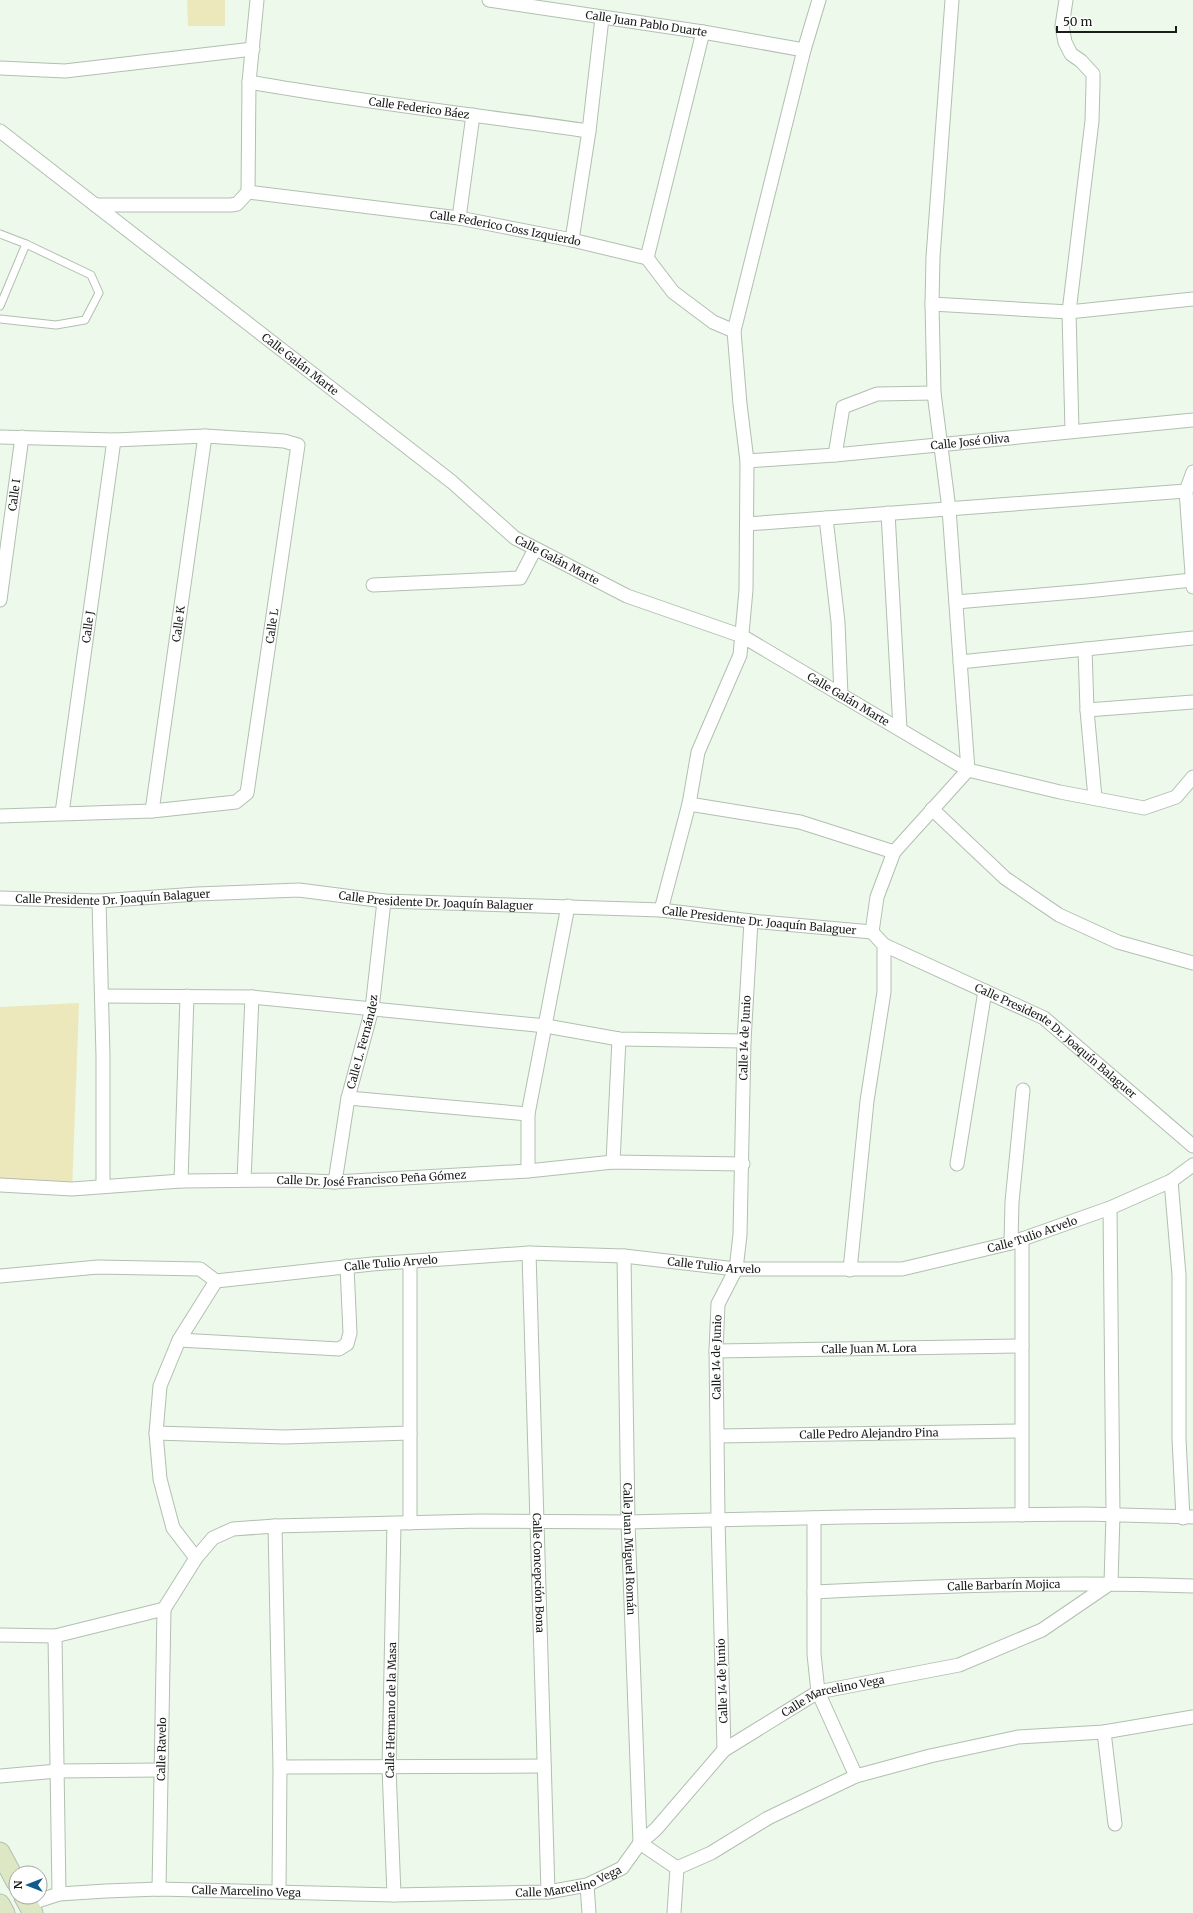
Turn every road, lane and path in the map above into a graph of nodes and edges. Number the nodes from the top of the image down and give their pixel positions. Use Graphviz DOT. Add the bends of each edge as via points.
graph roads {
  1 [pos="256,0"];
  2 [pos="489,0"];
  3 [pos="819,0"];
  4 [pos="952,0"];
  5 [pos="1066,0"];
  6 [pos="602,18"];
  7 [pos="703,32"];
  8 [pos="253,49"];
  9 [pos="804,50"];
  10 [pos="0,68"];
  11 [pos="249,82"];
  12 [pos="473,115"];
  13 [pos="0,131"];
  14 [pos="589,131"];
  15 [pos="248,192"];
  16 [pos="95,205"];
  17 [pos="458,218"];
  18 [pos="0,234"];
  19 [pos="572,240"];
  20 [pos="26,244"];
  21 [pos="647,258"];
  22 [pos="1193,299"];
  23 [pos="932,304"];
  24 [pos="0,306"];
  25 [pos="1069,312"];
  26 [pos="0,319"];
  27 [pos="734,331"];
  28 [pos="934,393"];
  29 [pos="1193,420"];
  30 [pos="1072,431"];
  31 [pos="206,436"];
  32 [pos="0,437"];
  33 [pos="22,437"];
  34 [pos="114,440"];
  35 [pos="941,444"];
  36 [pos="835,455"];
  37 [pos="747,461"];
  38 [pos="1193,472"];
  39 [pos="1186,491"];
  40 [pos="949,509"];
  41 [pos="888,513"];
  42 [pos="826,518"];
  43 [pos="747,524"];
  44 [pos="535,549"];
  45 [pos="1193,583"];
  46 [pos="373,585"];
  47 [pos="0,600"];
  48 [pos="956,602"];
  49 [pos="742,636"];
  50 [pos="1193,638"];
  51 [pos="1085,649"];
  52 [pos="960,662"];
  53 [pos="841,695"];
  54 [pos="1193,702"];
  55 [pos="1087,710"];
  56 [pos="900,729"];
  57 [pos="968,770"];
  58 [pos="1193,777"];
  59 [pos="1095,798"];
  60 [pos="689,804"];
  61 [pos="932,809"];
  62 [pos="152,811"];
  63 [pos="62,813"];
  64 [pos="0,816"];
  65 [pos="894,852"];
  66 [pos="0,898"];
  67 [pos="99,901"];
  68 [pos="384,901"];
  69 [pos="568,906"];
  70 [pos="661,910"];
  71 [pos="751,922"];
  72 [pos="872,932"];
  73 [pos="884,945"];
  74 [pos="1193,963"];
  75 [pos="985,991"];
  76 [pos="102,996"];
  77 [pos="187,996"];
  78 [pos="252,997"];
  79 [pos="372,1009"];
  80 [pos="546,1026"];
  81 [pos="618,1040"];
  82 [pos="744,1041"];
  83 [pos="1023,1090"];
  84 [pos="348,1098"];
  85 [pos="528,1114"];
  86 [pos="1193,1146"];
  87 [pos="613,1162"];
  88 [pos="743,1164"];
  89 [pos="957,1164"];
  90 [pos="1193,1165"];
  91 [pos="528,1171"];
  92 [pos="244,1180"];
  93 [pos="181,1181"];
  94 [pos="1171,1181"];
  95 [pos="335,1182"];
  96 [pos="0,1185"];
  97 [pos="103,1186"];
  98 [pos="1110,1208"];
  99 [pos="1017,1241"];
  100 [pos="529,1253"];
  101 [pos="624,1256"];
  102 [pos="410,1262"];
  103 [pos="347,1266"];
  104 [pos="736,1269"];
  105 [pos="850,1270"];
  106 [pos="0,1276"];
  107 [pos="216,1281"];
  108 [pos="179,1340"];
  109 [pos="1022,1346"];
  110 [pos="716,1351"];
  111 [pos="1021,1431"];
  112 [pos="156,1433"];
  113 [pos="410,1433"];
  114 [pos="718,1436"];
  115 [pos="1022,1515"];
  116 [pos="1113,1515"];
  117 [pos="814,1518"];
  118 [pos="1188,1518"];
  119 [pos="718,1519"];
  120 [pos="538,1521"];
  121 [pos="628,1522"];
  122 [pos="410,1523"];
  123 [pos="394,1524"];
  124 [pos="275,1526"];
  125 [pos="196,1558"];
  126 [pos="1111,1583"];
  127 [pos="1193,1586"];
  128 [pos="814,1592"];
  129 [pos="164,1609"];
  130 [pos="0,1635"];
  131 [pos="55,1636"];
  132 [pos="818,1692"];
  133 [pos="1193,1716"];
  134 [pos="1104,1732"];
  135 [pos="724,1750"];
  136 [pos="544,1766"];
  137 [pos="280,1767"];
  138 [pos="389,1768"];
  139 [pos="162,1770"];
  140 [pos="58,1771"];
  141 [pos="0,1776"];
  142 [pos="856,1776"];
  143 [pos="1115,1824"];
  144 [pos="640,1842"];
  145 [pos="0,1852"];
  146 [pos="8,1867"];
  147 [pos="677,1868"];
  148 [pos="587,1885"];
  149 [pos="159,1889"];
  150 [pos="279,1892"];
  151 [pos="548,1892"];
  152 [pos="59,1894"];
  153 [pos="394,1895"];
  154 [pos="48,1898"];
  155 [pos="0,1904"];
  156 [pos="5,1913"];
  157 [pos="589,1913"];
  158 [pos="674,1913"];
  1 -- 8 [label="street"];
  2 -- 6 [label="street, Calle Juan Pablo Duarte"];
  3 -- 9 [label="street"];
  4 -- 23 [label="street" via="933,258"];
  5 -- 25 [label="street" via="1062,26 1065,42 1071,54 1093,74 1092,121"];
  6 -- 7 [label="street, Calle Juan Pablo Duarte"];
  6 -- 14 [label="street"];
  7 -- 9 [label="street, Calle Juan Pablo Duarte"];
  7 -- 21 [label="street"];
  8 -- 10 [label="street" via="65,71"];
  8 -- 11 [label="street"];
  9 -- 27 [label="street"];
  11 -- 12 [label="street, Calle Federico Báez" via="341,98"];
  11 -- 15 [label="street"];
  12 -- 14 [label="street, Calle Federico Báez"];
  12 -- 17 [label="street"];
  13 -- 16 [label="street, Calle Galán Marte"];
  14 -- 19 [label="street"];
  15 -- 16 [label="street" via="237,204 231,205"];
  15 -- 17 [label="street, Calle Federico Coss Izquierdo"];
  16 -- 44 [label="street, Calle Galán Marte" via="452,482 515,538"];
  17 -- 19 [label="street, Calle Federico Coss Izquierdo"];
  18 -- 20 [label="lane"];
  19 -- 21 [label="street, Calle Federico Coss Izquierdo"];
  20 -- 24 [label="lane"];
  20 -- 26 [label="lane" via="91,275 99,293 85,320 56,325"];
  21 -- 27 [label="street" via="673,292 713,322"];
  22 -- 25 [label="street"];
  23 -- 25 [label="street"];
  23 -- 28 [label="street"];
  25 -- 30 [label="street"];
  27 -- 37 [label="street"];
  28 -- 35 [label="street"];
  28 -- 36 [label="street" via="877,394 843,407"];
  29 -- 30 [label="street, Calle José Oliva"];
  30 -- 35 [label="street, Calle José Oliva"];
  31 -- 34 [label="street"];
  31 -- 62 [label="street, Calle K"];
  31 -- 62 [label="street, Calle L" via="284,441 298,445 247,793 236,802"];
  32 -- 33 [label="street"];
  33 -- 34 [label="street"];
  33 -- 47 [label="street, Calle I"];
  34 -- 63 [label="street, Calle J"];
  35 -- 36 [label="street, Calle José Oliva"];
  35 -- 40 [label="street"];
  36 -- 37 [label="street, Calle José Oliva"];
  37 -- 43 [label="street"];
  38 -- 39 [label="street"];
  39 -- 40 [label="street"];
  39 -- 45 [label="street"];
  40 -- 41 [label="street"];
  40 -- 48 [label="street"];
  41 -- 42 [label="street"];
  41 -- 56 [label="street"];
  42 -- 43 [label="street"];
  42 -- 53 [label="street" via="838,622"];
  43 -- 49 [label="street"];
  44 -- 46 [label="street" via="520,578"];
  44 -- 49 [label="street, Calle Galán Marte" via="627,596"];
  45 -- 48 [label="street"];
  48 -- 52 [label="street"];
  49 -- 53 [label="street, Calle Galán Marte"];
  49 -- 60 [label="street" via="740,655 698,752"];
  50 -- 51 [label="street"];
  51 -- 52 [label="street"];
  51 -- 55 [label="street"];
  52 -- 57 [label="street"];
  53 -- 56 [label="street, Calle Galán Marte"];
  54 -- 55 [label="street"];
  55 -- 59 [label="street"];
  56 -- 57 [label="street, Calle Galán Marte"];
  57 -- 59 [label="street, Calle Galán Marte"];
  57 -- 61 [label="street"];
  58 -- 59 [label="street, Calle Galán Marte" via="1176,797 1144,808"];
  60 -- 65 [label="street" via="800,822"];
  60 -- 70 [label="street"];
  61 -- 65 [label="street"];
  61 -- 74 [label="street" via="1006,878 1059,916 1118,942"];
  62 -- 63 [label="street"];
  63 -- 64 [label="street"];
  65 -- 72 [label="street" via="877,897"];
  66 -- 67 [label="street, Calle Presidente Dr. Joaquín Balaguer"];
  67 -- 68 [label="street, Calle Presidente Dr. Joaquín Balaguer" via="299,890"];
  67 -- 76 [label="street"];
  68 -- 69 [label="street, Calle Presidente Dr. Joaquín Balaguer"];
  68 -- 79 [label="street, Calle L. Fernández"];
  69 -- 70 [label="street, Calle Presidente Dr. Joaquín Balaguer"];
  69 -- 80 [label="street"];
  70 -- 71 [label="street, Calle Presidente Dr. Joaquín Balaguer"];
  71 -- 72 [label="street, Calle Presidente Dr. Joaquín Balaguer"];
  71 -- 82 [label="street, Calle 14 de Junio"];
  72 -- 73 [label="street"];
  73 -- 75 [label="street, Calle Presidente Dr. Joaquín Balaguer"];
  73 -- 105 [label="street" via="884,992 867,1101"];
  75 -- 86 [label="street, Calle Presidente Dr. Joaquín Balaguer" via="1044,1018"];
  75 -- 89 [label="street"];
  76 -- 77 [label="street"];
  76 -- 97 [label="street"];
  77 -- 78 [label="street"];
  77 -- 93 [label="street"];
  78 -- 79 [label="street"];
  78 -- 92 [label="street"];
  79 -- 80 [label="street"];
  79 -- 84 [label="street, Calle L. Fernández"];
  80 -- 81 [label="street"];
  80 -- 85 [label="street"];
  81 -- 82 [label="street"];
  81 -- 87 [label="street"];
  82 -- 88 [label="street, Calle 14 de Junio"];
  83 -- 99 [label="street" via="1012,1202"];
  84 -- 85 [label="street"];
  84 -- 95 [label="street, Calle L. Fernández"];
  85 -- 91 [label="street"];
  87 -- 88 [label="street, Calle Dr. José Francisco Peña Gómez"];
  87 -- 91 [label="street, Calle Dr. José Francisco Peña Gómez"];
  88 -- 104 [label="street, Calle 14 de Junio"];
  90 -- 94 [label="street, Calle Tulio Arvelo"];
  91 -- 95 [label="street, Calle Dr. José Francisco Peña Gómez"];
  92 -- 93 [label="street, Calle Dr. José Francisco Peña Gómez"];
  92 -- 95 [label="street, Calle Dr. José Francisco Peña Gómez"];
  93 -- 97 [label="street, Calle Dr. José Francisco Peña Gómez"];
  94 -- 98 [label="street, Calle Tulio Arvelo"];
  94 -- 118 [label="street" via="1179,1275 1179,1439"];
  96 -- 97 [label="street, Calle Dr. José Francisco Peña Gómez" via="72,1189"];
  98 -- 99 [label="street, Calle Tulio Arvelo"];
  98 -- 116 [label="street"];
  99 -- 105 [label="street, Calle Tulio Arvelo" via="902,1269"];
  99 -- 109 [label="street"];
  100 -- 101 [label="street, Calle Tulio Arvelo"];
  100 -- 102 [label="street, Calle Tulio Arvelo"];
  100 -- 120 [label="street, Calle Concepción Bona"];
  101 -- 104 [label="street, Calle Tulio Arvelo"];
  101 -- 121 [label="street, Calle Juan Miguel Román"];
  102 -- 103 [label="street, Calle Tulio Arvelo"];
  102 -- 113 [label="street"];
  103 -- 107 [label="street, Calle Tulio Arvelo"];
  103 -- 108 [label="street" via="350,1333 347,1344 339,1349"];
  104 -- 105 [label="street, Calle Tulio Arvelo"];
  104 -- 110 [label="street, Calle 14 de Junio" via="718,1304"];
  106 -- 107 [label="street" via="98,1267 200,1269"];
  107 -- 108 [label="street"];
  108 -- 112 [label="street" via="160,1386"];
  109 -- 110 [label="street, Calle Juan M. Lora"];
  109 -- 111 [label="street"];
  110 -- 114 [label="street, Calle 14 de Junio"];
  111 -- 114 [label="street, Calle Pedro Alejandro Pina"];
  111 -- 115 [label="street"];
  112 -- 113 [label="street" via="284,1437"];
  112 -- 125 [label="street" via="160,1479 172,1528"];
  113 -- 122 [label="street"];
  114 -- 119 [label="street, Calle 14 de Junio"];
  115 -- 116 [label="street"];
  115 -- 117 [label="street"];
  116 -- 118 [label="street"];
  116 -- 126 [label="street"];
  117 -- 119 [label="street"];
  117 -- 128 [label="street"];
  119 -- 121 [label="street"];
  119 -- 135 [label="street, Calle 14 de Junio"];
  120 -- 121 [label="street"];
  120 -- 122 [label="street"];
  120 -- 136 [label="street, Calle Concepción Bona"];
  121 -- 144 [label="street, Calle Juan Miguel Román"];
  122 -- 123 [label="street"];
  123 -- 124 [label="street"];
  123 -- 138 [label="street, Calle Hermano de la Masa"];
  124 -- 125 [label="street" via="233,1529 213,1538"];
  124 -- 137 [label="street"];
  125 -- 129 [label="street"];
  126 -- 127 [label="street, Calle Barbarín Mojica"];
  126 -- 128 [label="street, Calle Barbarín Mojica" via="931,1586"];
  126 -- 132 [label="street, Calle Marcelino Vega" via="1042,1630 959,1665"];
  128 -- 132 [label="street" via="814,1654"];
  129 -- 131 [label="street"];
  129 -- 139 [label="street, Calle Ravelo"];
  130 -- 131 [label="street"];
  131 -- 140 [label="street"];
  132 -- 135 [label="street, Calle Marcelino Vega"];
  132 -- 142 [label="street"];
  133 -- 134 [label="street"];
  134 -- 142 [label="street" via="1018,1737 930,1756"];
  134 -- 143 [label="street"];
  135 -- 144 [label="street, Calle Marcelino Vega" via="656,1829"];
  136 -- 138 [label="street"];
  136 -- 151 [label="street, Calle Concepción Bona"];
  137 -- 138 [label="street"];
  137 -- 150 [label="street"];
  138 -- 153 [label="street, Calle Hermano de la Masa"];
  139 -- 140 [label="street"];
  139 -- 149 [label="street, Calle Ravelo"];
  140 -- 141 [label="street"];
  140 -- 152 [label="street"];
  142 -- 147 [label="street" via="768,1818 711,1853"];
  144 -- 147 [label="street"];
  144 -- 148 [label="street, Calle Marcelino Vega" via="622,1868"];
  145 -- 146 [label="main road"];
  147 -- 158 [label="street"];
  148 -- 151 [label="street, Calle Marcelino Vega"];
  148 -- 157 [label="street"];
  149 -- 150 [label="street, Calle Marcelino Vega"];
  149 -- 152 [label="street, Calle Marcelino Vega"];
  150 -- 153 [label="street, Calle Marcelino Vega"];
  151 -- 153 [label="street, Calle Marcelino Vega"];
  152 -- 154 [label="street, Calle Marcelino Vega"];
  155 -- 156 [label="main road"];
}
